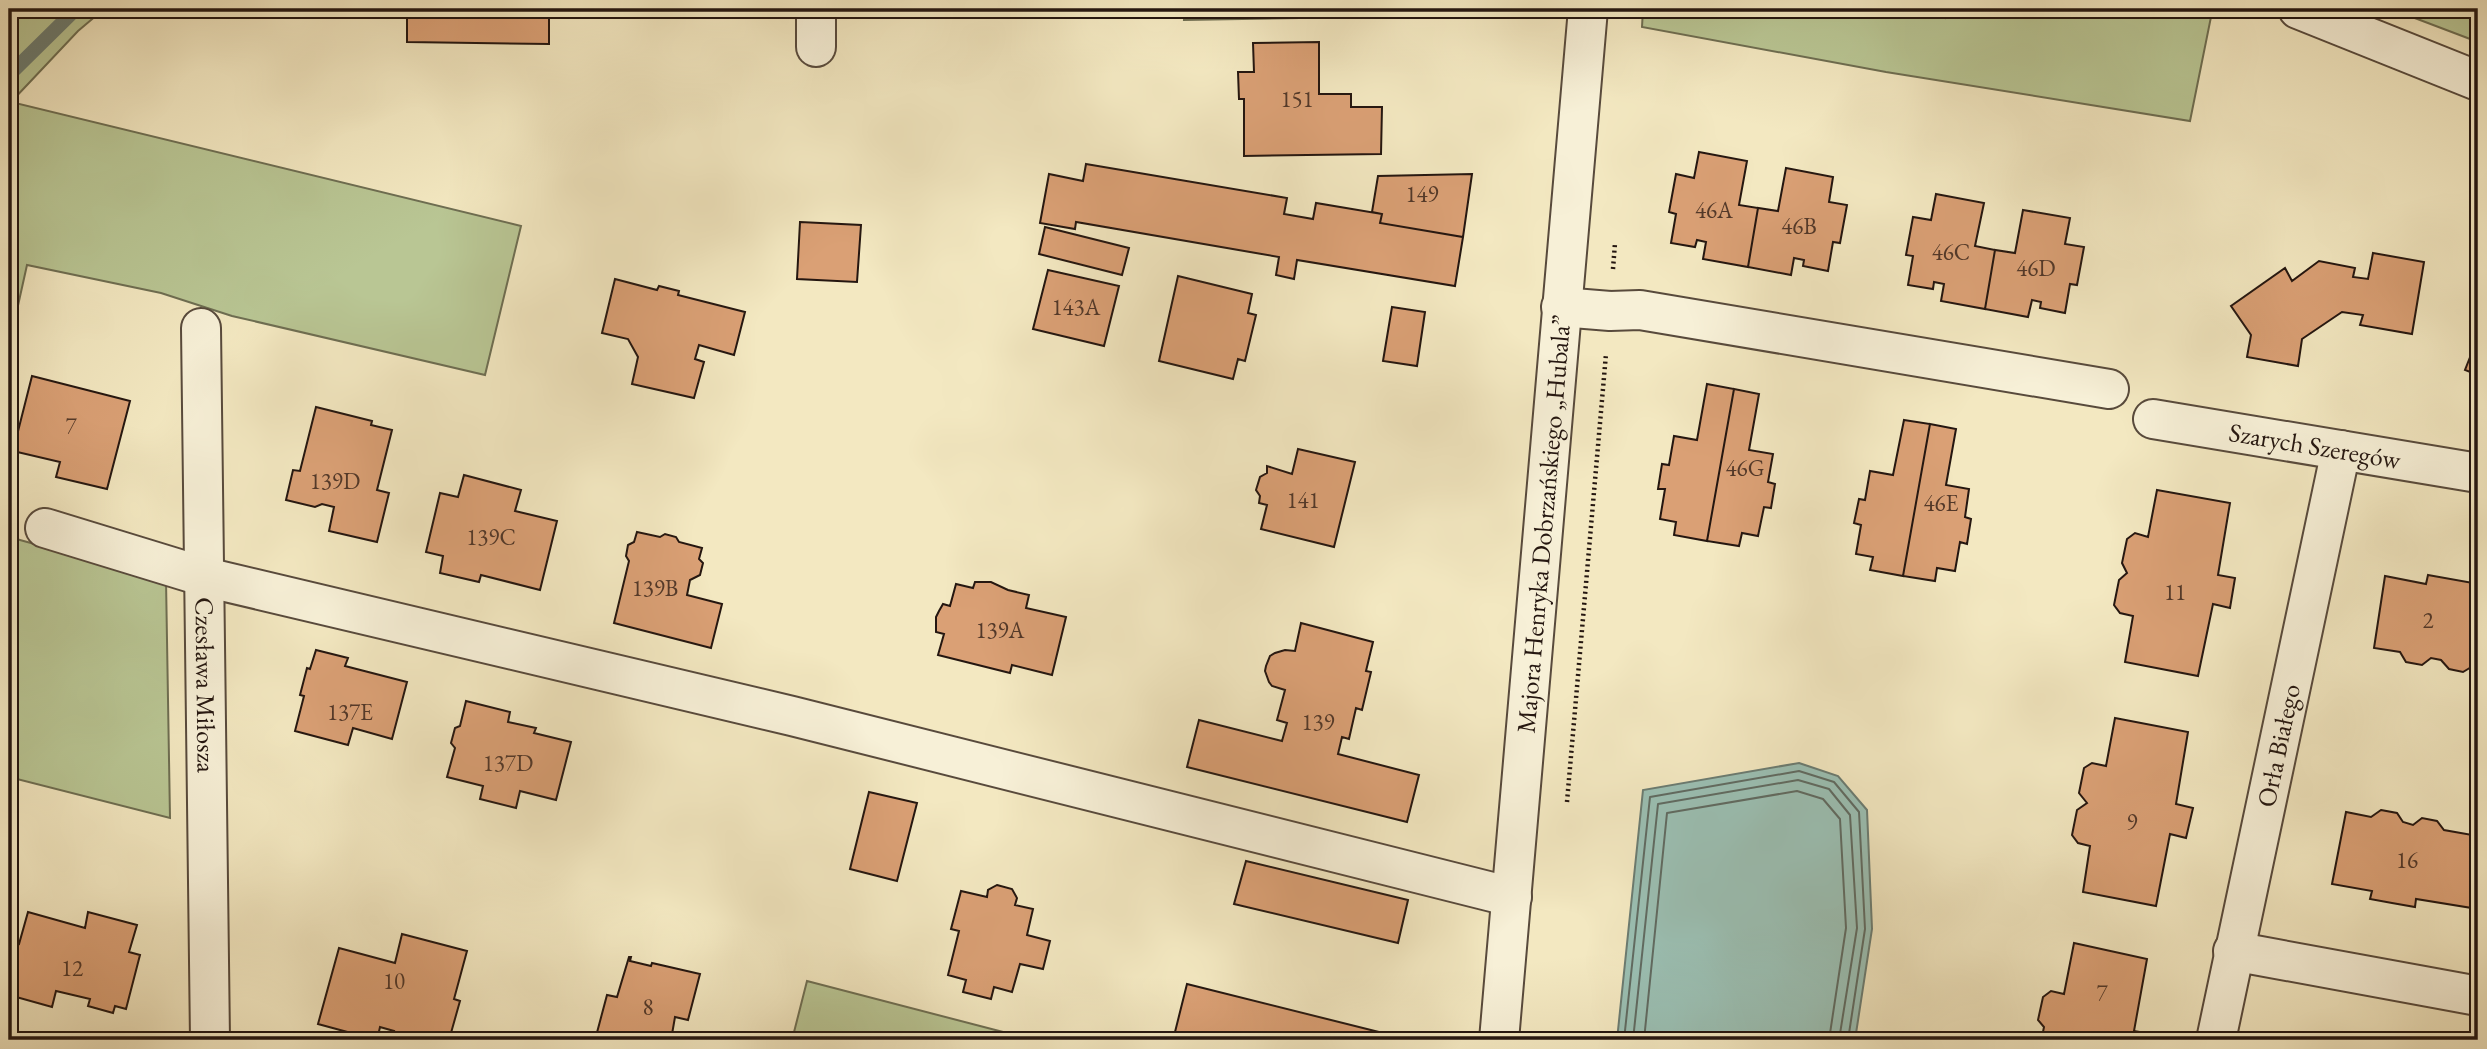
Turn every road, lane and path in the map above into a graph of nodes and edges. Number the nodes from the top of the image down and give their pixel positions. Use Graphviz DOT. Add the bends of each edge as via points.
graph roads {
  1 [pos="816,9"];
  2 [pos="1588,9"];
  3 [pos="2298,9"];
  4 [pos="816,47"];
  5 [pos="2478,81"];
  6 [pos="1561,307"];
  7 [pos="201,328"];
  8 [pos="2109,389"];
  9 [pos="2154,419"];
  10 [pos="2341,450"];
  11 [pos="2478,473"];
  12 [pos="45,528"];
  13 [pos="205,577"];
  14 [pos="1512,897"];
  15 [pos="2233,951"];
  16 [pos="2478,996"];
  17 [pos="210,1040"];
  18 [pos="1500,1040"];
  19 [pos="2216,1040"];
  1 -- 4 [label="street"];
  2 -- 6 [label="street, Majora Henryka Dobrzańskiego „Hubala”"];
  3 -- 5 [label="street"];
  6 -- 8 [label="street" via="1640,310"];
  6 -- 14 [label="street, Majora Henryka Dobrzańskiego „Hubala”"];
  7 -- 13 [label="street, Czesława Miłosza"];
  9 -- 10 [label="street, Szarych Szeregów"];
  10 -- 11 [label="street, Szarych Szeregów"];
  10 -- 15 [label="street, Orła Białego"];
  12 -- 13 [label="street"];
  13 -- 14 [label="street" via="792,716"];
  13 -- 17 [label="street, Czesława Miłosza"];
  14 -- 18 [label="street, Majora Henryka Dobrzańskiego „Hubala”"];
  15 -- 16 [label="street"];
  15 -- 19 [label="street, Orła Białego"];
}
